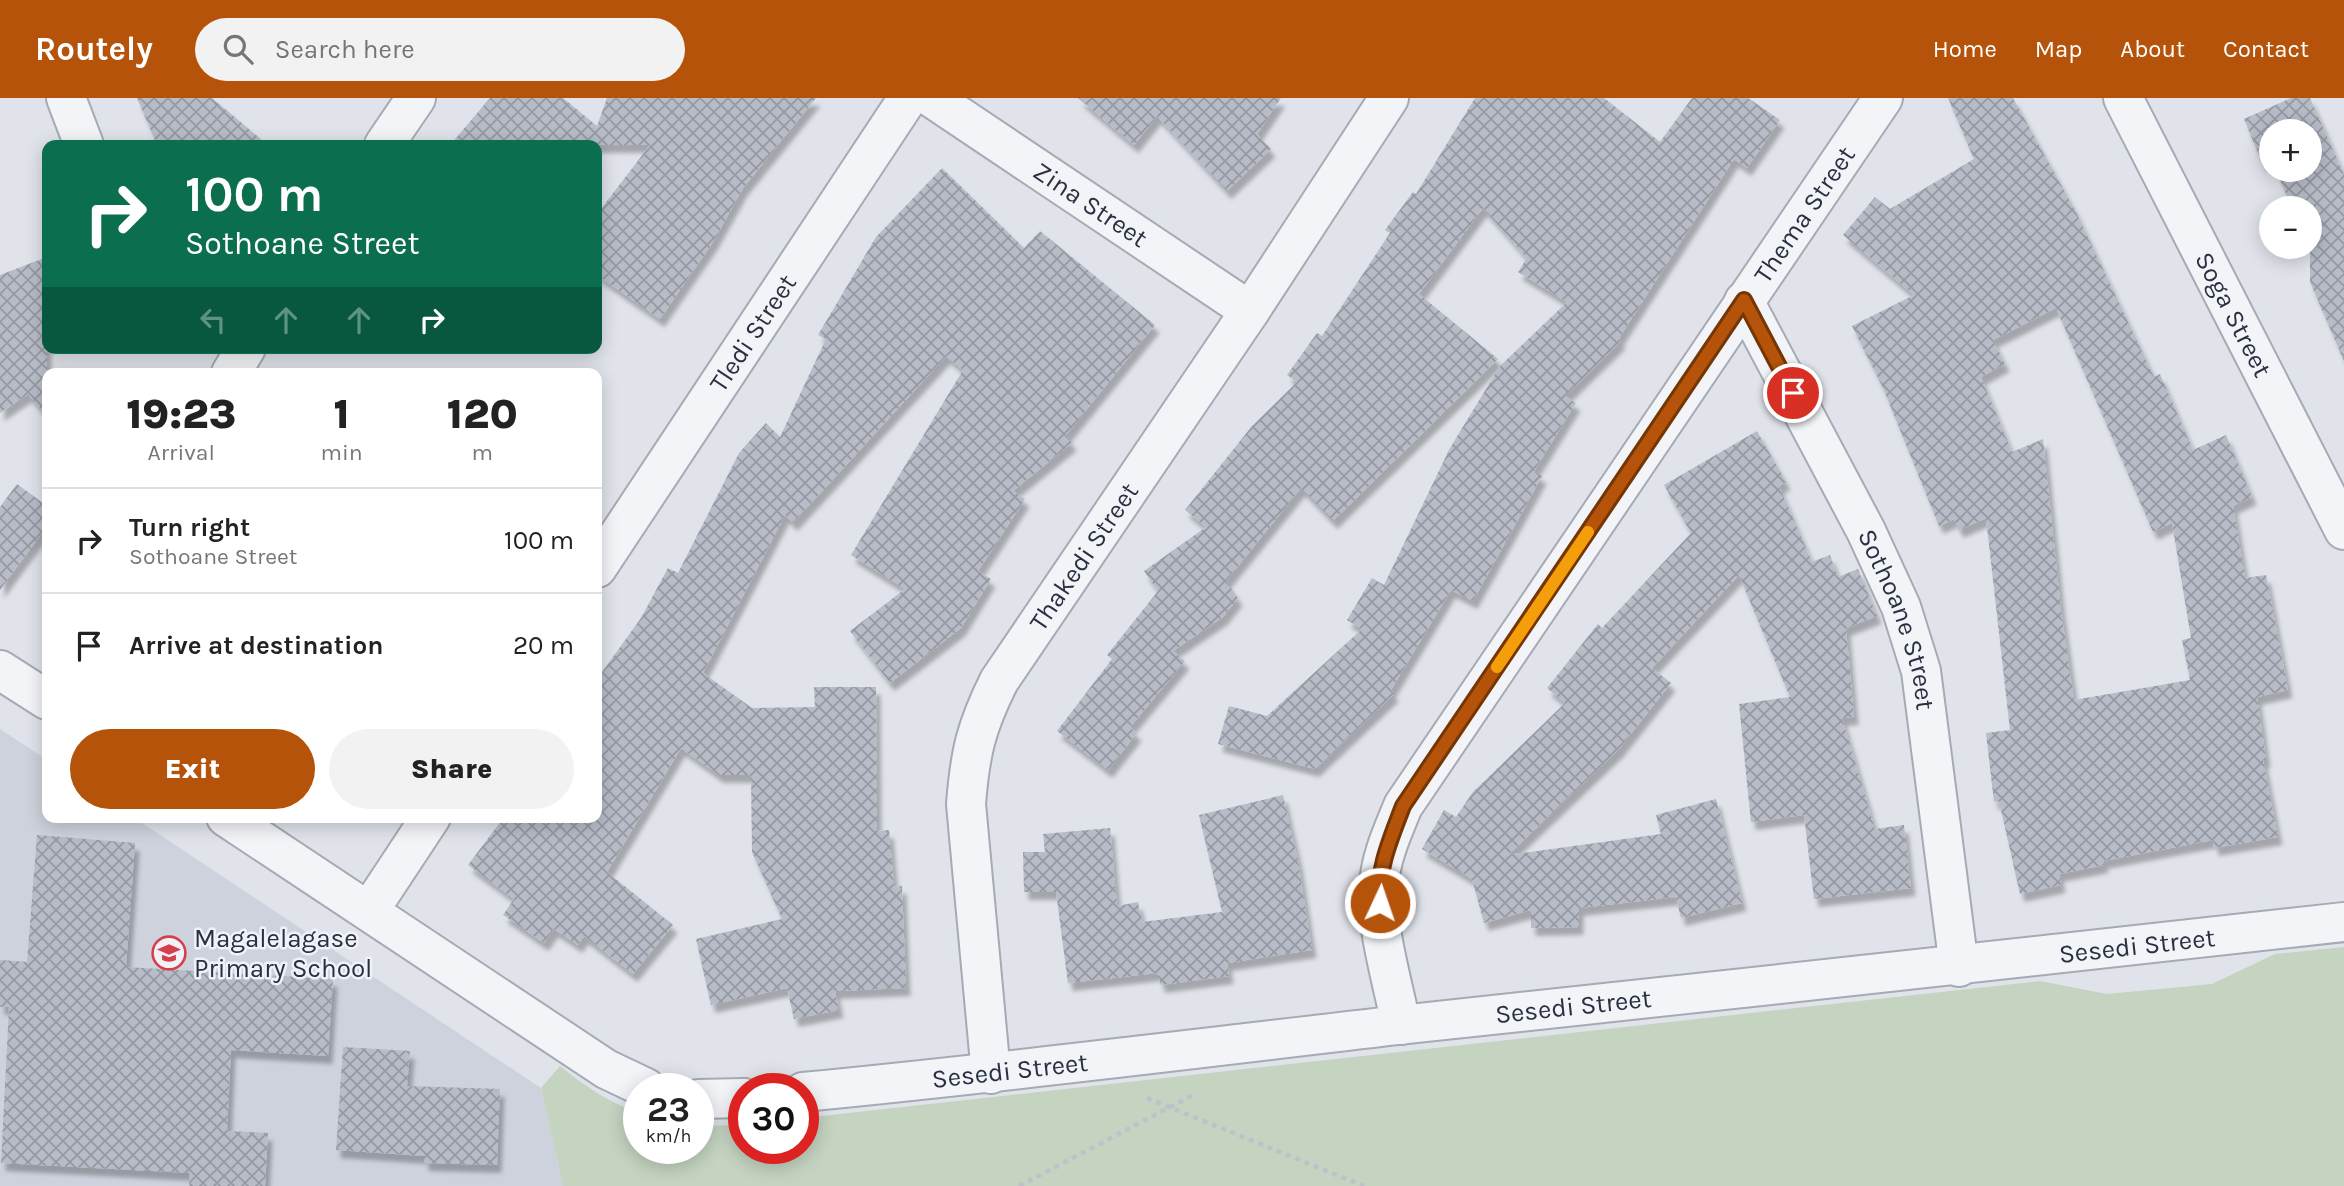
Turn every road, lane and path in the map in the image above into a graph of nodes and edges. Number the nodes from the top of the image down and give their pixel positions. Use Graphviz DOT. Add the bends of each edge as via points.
graph roads {
  1 [pos="66,98"];
  2 [pos="416,98"];
  3 [pos="908,98"];
  4 [pos="932,98"];
  5 [pos="1389,98"];
  6 [pos="1883,98"];
  7 [pos="2123,98"];
  8 [pos="82,140"];
  9 [pos="387,140"];
  10 [pos="1744,300"];
  11 [pos="1250,311"];
  12 [pos="2344,530"];
  13 [pos="602,560"];
  14 [pos="0,670"];
  15 [pos="42,686"];
  16 [pos="235,823"];
  17 [pos="427,823"];
  18 [pos="369,911"];
  19 [pos="2344,922"];
  20 [pos="1959,967"];
  21 [pos="1401,1025"];
  22 [pos="990,1074"];
  23 [pos="623,1077"];
  24 [pos="1205,1088"];
  25 [pos="819,1090"];
  26 [pos="1135,1093"];
  27 [pos="1170,1110"];
  28 [pos="1019,1186"];
  29 [pos="1363,1186"];
  1 -- 8 [label="street"];
  2 -- 9 [label="street"];
  3 -- 13 [label="street, Tledi Street"];
  4 -- 11 [label="street, Zina Street"];
  5 -- 11 [label="street, Thakedi Street"];
  6 -- 10 [label="street, Thema Street"];
  7 -- 12 [label="street, Soga Street"];
  10 -- 20 [label="street, Sothoane Street" via="1901,607 1921,671"];
  10 -- 21 [label="street, Thema Street" via="1403,806 1378,886"];
  11 -- 22 [label="street, Thakedi Street" via="999,681 979,721 965,804"];
  14 -- 15 [label="street"];
  16 -- 18 [label="street"];
  17 -- 18 [label="street"];
  18 -- 23 [label="street"];
  19 -- 20 [label="street, Sesedi Street"];
  20 -- 21 [label="street, Sesedi Street"];
  21 -- 22 [label="street, Sesedi Street"];
  22 -- 25 [label="street, Sesedi Street"];
  24 -- 27 [label="path"];
  26 -- 27 [label="path"];
  27 -- 28 [label="path"];
  27 -- 29 [label="path"];
}
